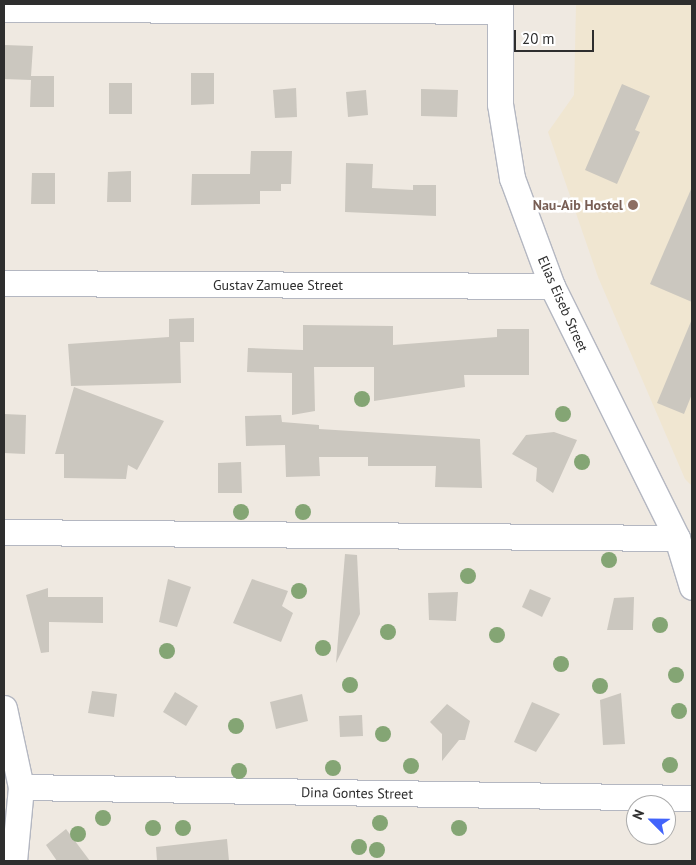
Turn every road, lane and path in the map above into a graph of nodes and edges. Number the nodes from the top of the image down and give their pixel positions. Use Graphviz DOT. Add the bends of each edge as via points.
graph roads {
  1 [pos="500,7"];
  2 [pos="4,9"];
  3 [pos="4,283"];
  4 [pos="552,286"];
  5 [pos="4,532"];
  6 [pos="677,538"];
  7 [pos="692,587"];
  8 [pos="4,708"];
  9 [pos="21,787"];
  10 [pos="692,798"];
  11 [pos="14,861"];
  1 -- 2 [label="street"];
  1 -- 4 [label="street, Elias Eiseb Street" via="500,104 512,178"];
  3 -- 4 [label="street, Gustav Zamuee Street"];
  4 -- 6 [label="street, Elias Eiseb Street"];
  5 -- 6 [label="street"];
  6 -- 7 [label="street, Elias Eiseb Street"];
  8 -- 9 [label="street"];
  9 -- 10 [label="street, Dina Gontes Street"];
  9 -- 11 [label="street"];
}
